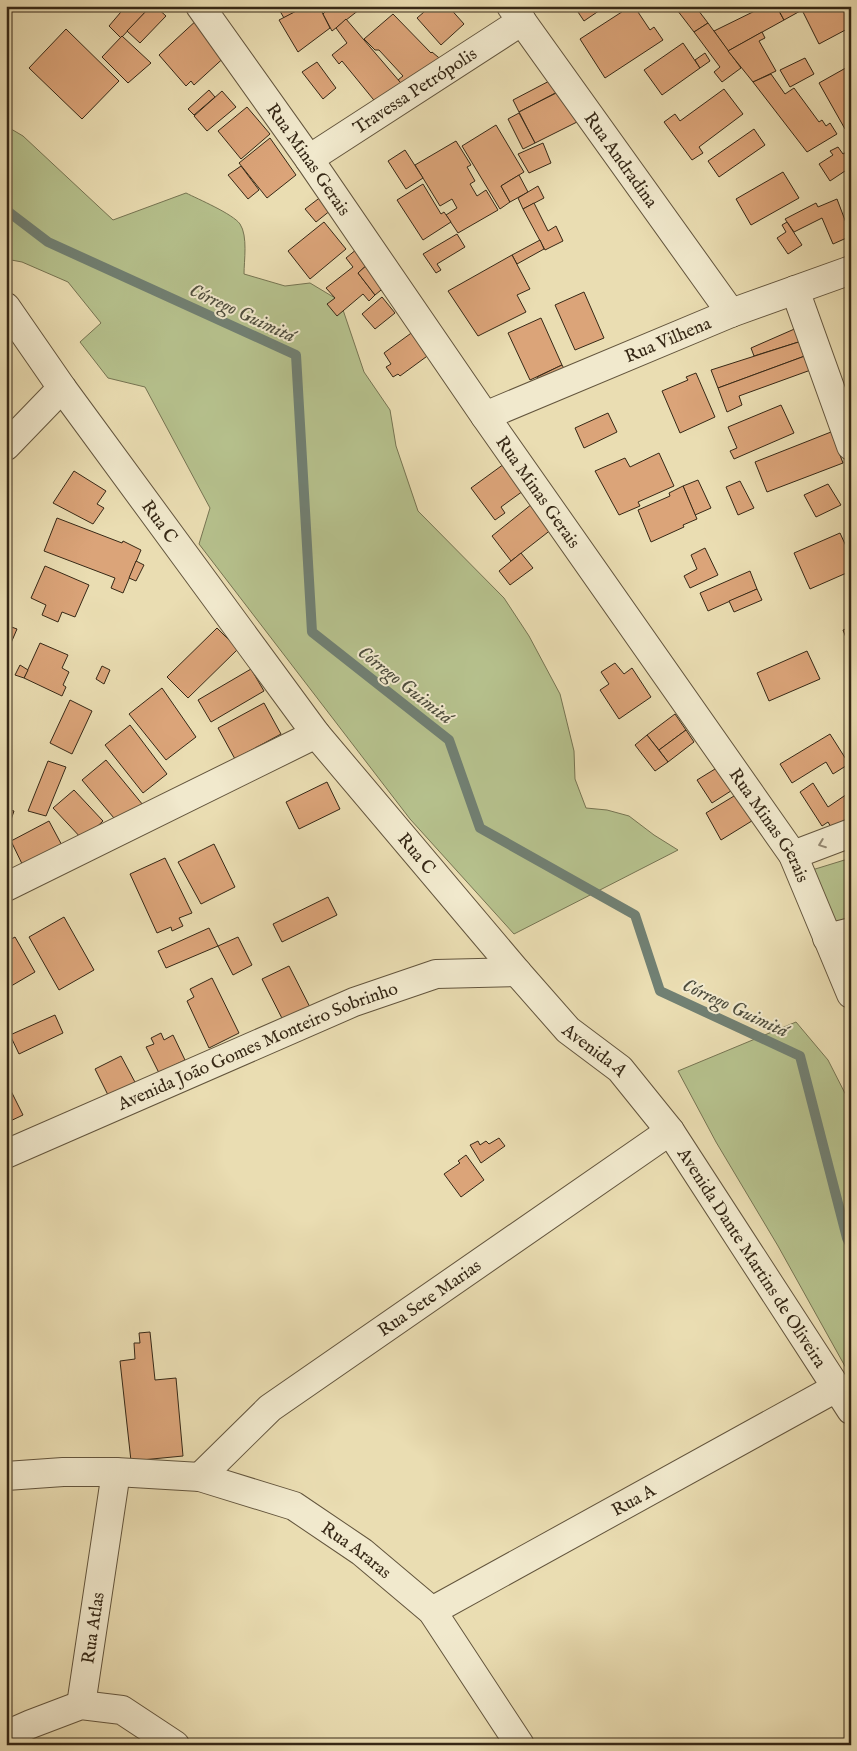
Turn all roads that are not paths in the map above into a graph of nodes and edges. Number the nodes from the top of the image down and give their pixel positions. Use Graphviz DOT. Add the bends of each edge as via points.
graph roads {
  1 [pos="200,6"];
  2 [pos="516,14"];
  3 [pos="309,159"];
  4 [pos="851,270"];
  5 [pos="795,290"];
  6 [pos="6,307"];
  7 [pos="731,312"];
  8 [pos="62,388"];
  9 [pos="486,416"];
  10 [pos="6,446"];
  11 [pos="851,446"];
  12 [pos="316,734"];
  13 [pos="851,833"];
  14 [pos="792,855"];
  15 [pos="6,887"];
  16 [pos="839,935"];
  17 [pos="517,972"];
  18 [pos="851,994"];
  19 [pos="670,1131"];
  20 [pos="6,1154"];
  21 [pos="843,1399"];
  22 [pos="116,1472"];
  23 [pos="6,1476"];
  24 [pos="200,1477"];
  25 [pos="432,1612"];
  26 [pos="81,1705"];
  27 [pos="6,1735"];
  28 [pos="175,1745"];
  29 [pos="520,1745"];
  1 -- 3 [label="street, Rua Minas Gerais"];
  2 -- 3 [label="street, Travessa Petrópolis"];
  2 -- 7 [label="street, Rua Andradina"];
  3 -- 9 [label="street, Rua Minas Gerais"];
  4 -- 5 [label="street, Rua Vilhena"];
  5 -- 7 [label="street, Rua Vilhena"];
  5 -- 11 [label="street"];
  6 -- 8 [label="street, Rua C"];
  7 -- 9 [label="street, Rua Vilhena"];
  8 -- 10 [label="street"];
  8 -- 12 [label="street, Rua C"];
  9 -- 14 [label="street, Rua Minas Gerais"];
  12 -- 15 [label="street"];
  12 -- 17 [label="street, Rua C"];
  13 -- 14 [label="street, one-way"];
  14 -- 16 [label="street, Rua Minas Gerais"];
  16 -- 18 [label="street, Rua Minas Gerais"];
  17 -- 19 [label="street, Avenida A" via="568,1030 620,1069"];
  17 -- 20 [label="street, Avenida João Gomes Monteiro Sobrinho" via="436,974 354,1002"];
  19 -- 21 [label="street, Avenida Dante Martins de Oliveira"];
  19 -- 24 [label="street, Rua Sete Marias" via="270,1408"];
  21 -- 25 [label="street, Rua A"];
  22 -- 23 [label="street, Rua Araras"];
  22 -- 24 [label="street, Rua Araras"];
  22 -- 26 [label="street, Rua Atlas"];
  24 -- 25 [label="street, Rua Araras" via="294,1506 362,1552"];
  25 -- 29 [label="street, Rua Araras"];
  26 -- 27 [label="street"];
  26 -- 28 [label="street" via="122,1710"];
}
